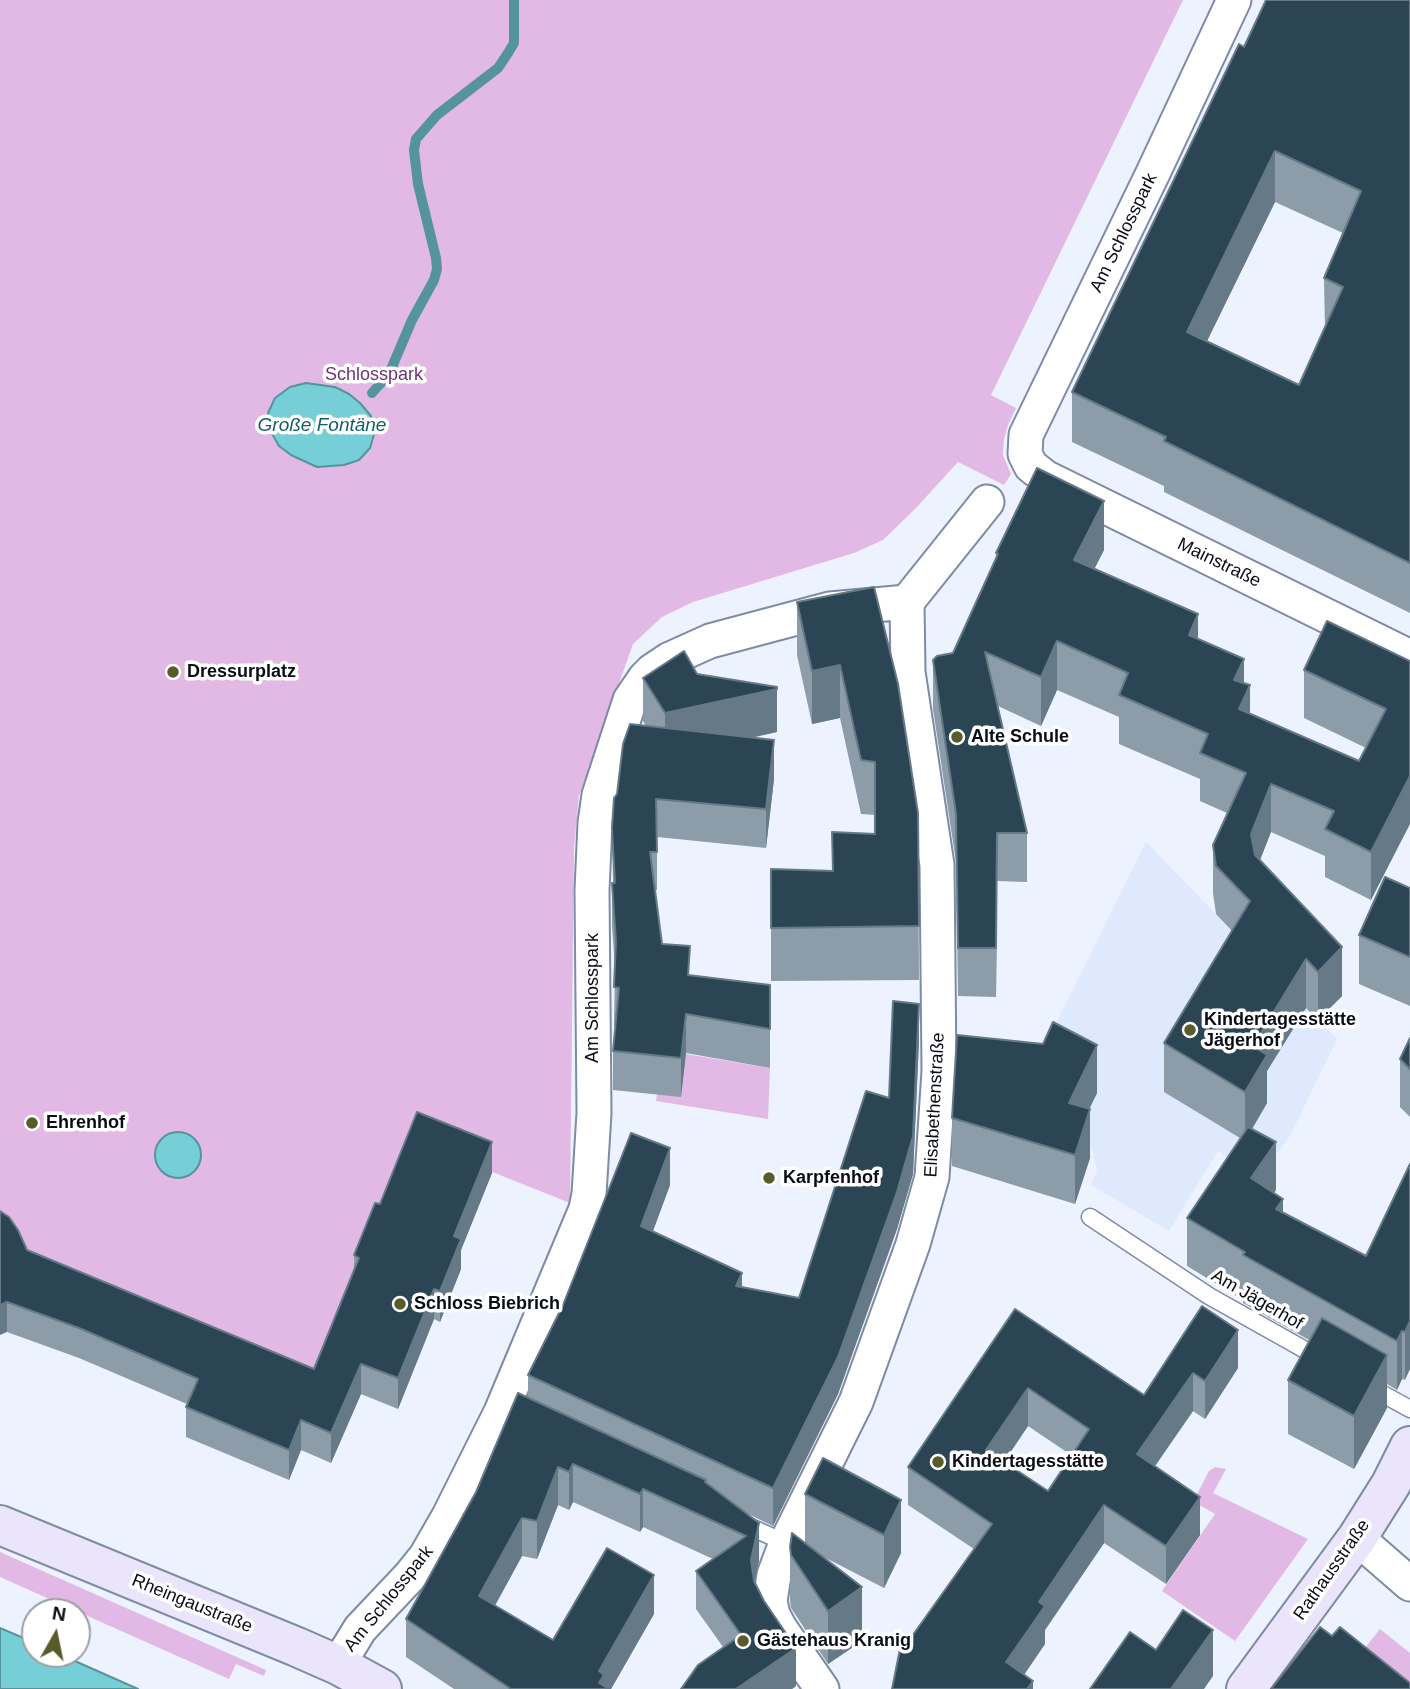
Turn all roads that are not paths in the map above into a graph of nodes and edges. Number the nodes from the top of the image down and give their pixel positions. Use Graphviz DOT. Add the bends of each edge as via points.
graph roads {
  1 [pos="1234,0"];
  2 [pos="1031,466"];
  3 [pos="987,502"];
  4 [pos="907,602"];
  5 [pos="1410,657"];
  6 [pos="1090,1217"];
  7 [pos="1410,1409"];
  8 [pos="1410,1446"];
  9 [pos="724,1515"];
  10 [pos="0,1525"];
  11 [pos="1357,1538"];
  12 [pos="786,1543"];
  13 [pos="1410,1584"];
  14 [pos="338,1665"];
  15 [pos="382,1689"];
  16 [pos="822,1689"];
  17 [pos="1246,1689"];
  1 -- 2 [label="street, Am Schlosspark" via="1026,435 1025,454"];
  2 -- 5 [label="street, Mainstraße" via="1045,477"];
  3 -- 4 [label="street"];
  4 -- 12 [label="street, Elisabethenstraße" via="908,672 937,865 939,1071 932,1177 914,1244 856,1402"];
  4 -- 14 [label="street, Am Schlosspark" via="830,610 710,641 652,671 634,693 599,795 595,822 593,1138 586,1209 509,1416 426,1556 360,1629"];
  6 -- 7 [label="lane, Am Jägerhof" via="1209,1296"];
  8 -- 11 [label="street, Rathausstraße"];
  9 -- 12 [label="lane"];
  10 -- 14 [label="street, Rheingaustraße"];
  11 -- 13 [label="street"];
  11 -- 17 [label="street, Rathausstraße"];
  12 -- 16 [label="street, Elisabethenstraße" via="770,1601 780,1628"];
  14 -- 15 [label="street, Rheingaustraße"];
}
